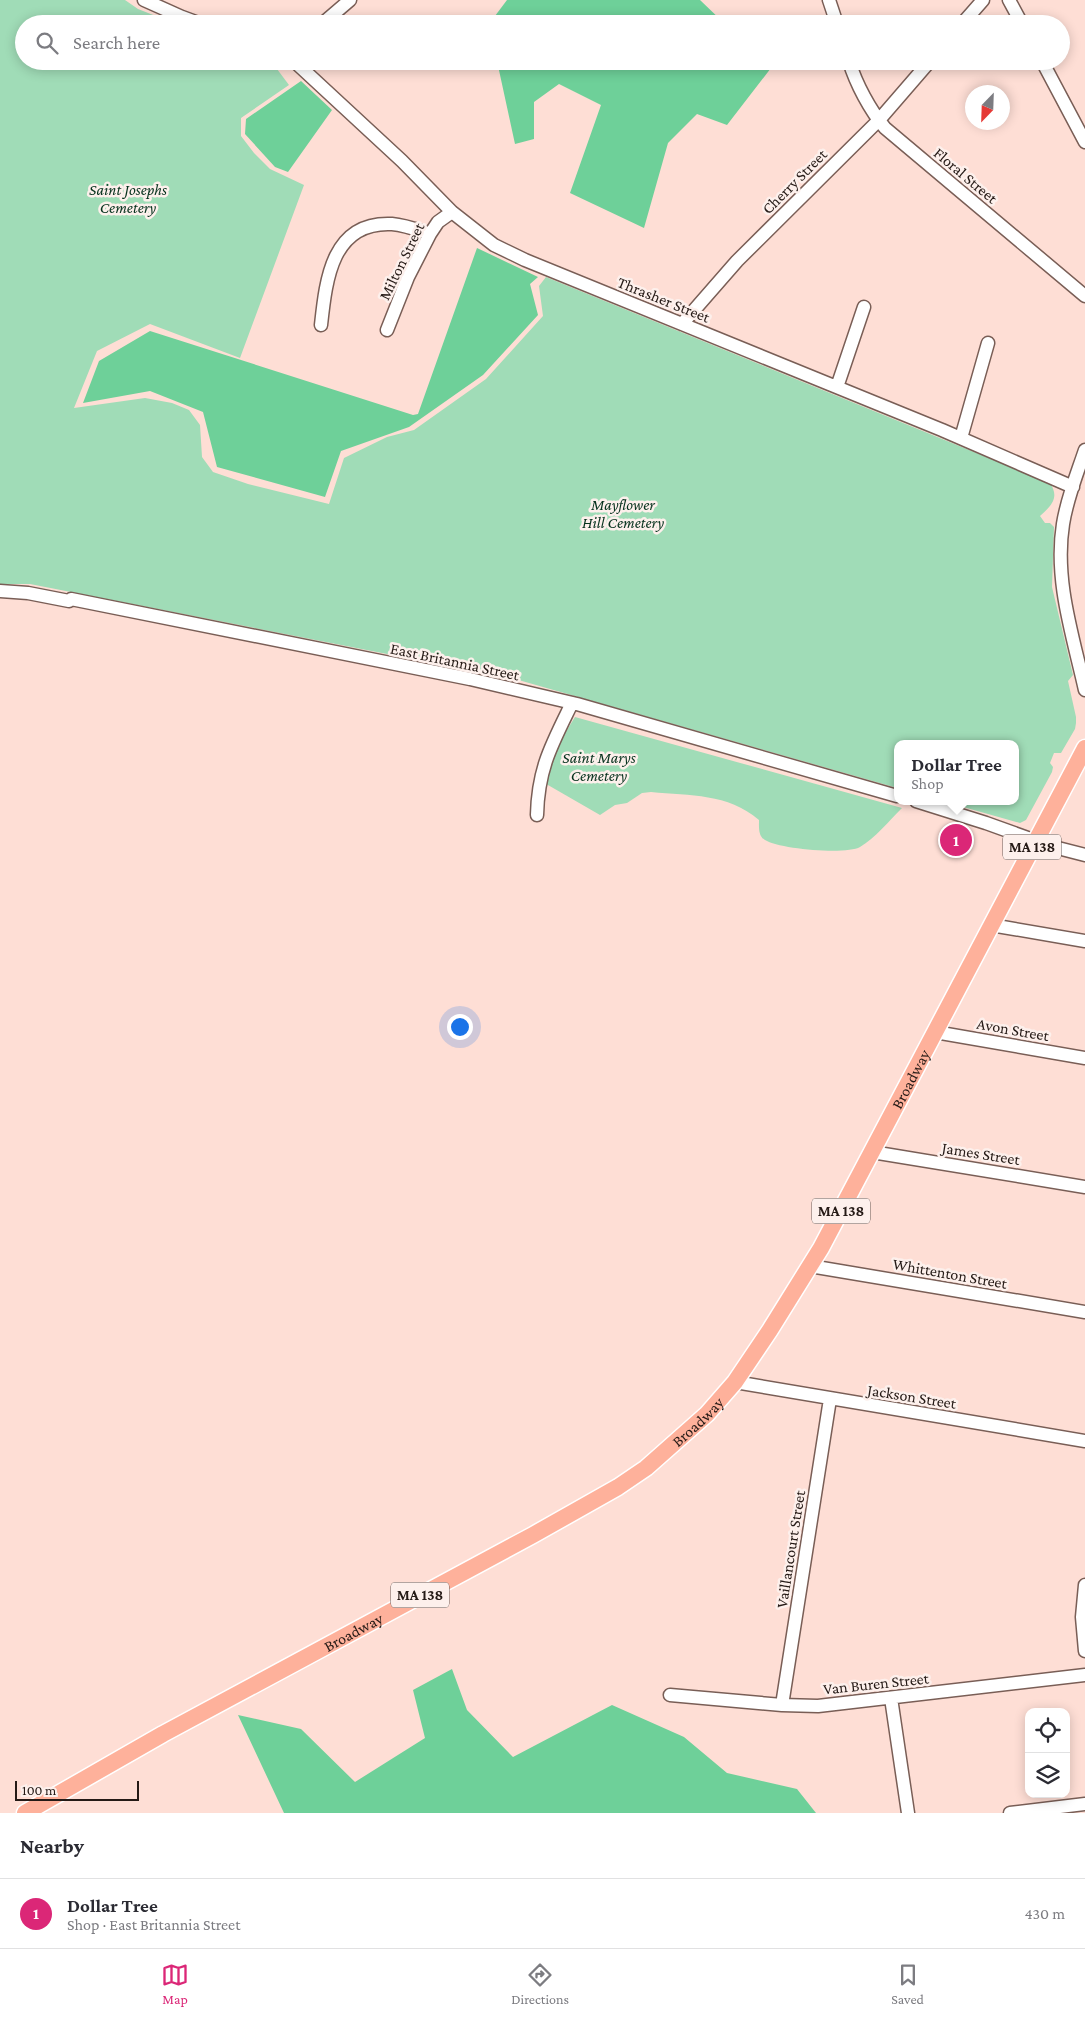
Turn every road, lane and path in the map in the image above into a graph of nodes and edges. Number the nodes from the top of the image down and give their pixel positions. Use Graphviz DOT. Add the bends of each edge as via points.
graph roads {
  1 [pos="144,0"];
  2 [pos="350,0"];
  3 [pos="829,0"];
  4 [pos="983,0"];
  5 [pos="1009,0"];
  6 [pos="176,15"];
  7 [pos="332,15"];
  8 [pos="834,15"];
  9 [pos="970,15"];
  10 [pos="1017,15"];
  11 [pos="304,70"];
  12 [pos="852,70"];
  13 [pos="922,70"];
  14 [pos="1047,70"];
  15 [pos="879,120"];
  16 [pos="1085,142"];
  17 [pos="452,212"];
  18 [pos="430,234"];
  19 [pos="1085,296"];
  20 [pos="864,307"];
  21 [pos="682,324"];
  22 [pos="321,325"];
  23 [pos="387,330"];
  24 [pos="988,343"];
  25 [pos="838,387"];
  26 [pos="961,438"];
  27 [pos="1085,450"];
  28 [pos="1073,487"];
  29 [pos="0,591"];
  30 [pos="1085,690"];
  31 [pos="572,703"];
  32 [pos="1085,748"];
  33 [pos="894,795"];
  34 [pos="929,805"];
  35 [pos="537,815"];
  36 [pos="1036,841"];
  37 [pos="1085,855"];
  38 [pos="991,925"];
  39 [pos="1085,941"];
  40 [pos="935,1032"];
  41 [pos="1085,1058"];
  42 [pos="872,1152"];
  43 [pos="1085,1187"];
  44 [pos="810,1266"];
  45 [pos="1085,1312"];
  46 [pos="735,1382"];
  47 [pos="830,1398"];
  48 [pos="1085,1441"];
  49 [pos="1085,1585"];
  50 [pos="1085,1651"];
  51 [pos="1085,1675"];
  52 [pos="670,1695"];
  53 [pos="891,1698"];
  54 [pos="782,1705"];
  55 [pos="1085,1804"];
  56 [pos="25,1813"];
  57 [pos="908,1813"];
  58 [pos="1010,1813"];
  1 -- 6 [label="street"];
  2 -- 7 [label="street"];
  3 -- 8 [label="street"];
  4 -- 9 [label="street"];
  5 -- 10 [label="street"];
  11 -- 17 [label="street, Thrasher Street" via="402,160"];
  12 -- 15 [label="street, Floral Street"];
  13 -- 15 [label="street, Cherry Street"];
  14 -- 16 [label="street"];
  15 -- 19 [label="street, Floral Street" via="900,142"];
  15 -- 21 [label="street, Cherry Street" via="737,261"];
  17 -- 18 [label="street, Milton Street" via="438,222"];
  17 -- 21 [label="street, Thrasher Street" via="504,250"];
  18 -- 22 [label="street" via="399,225 381,224 361,230 347,240 336,254 330,272"];
  18 -- 23 [label="street, Milton Street" via="408,277"];
  20 -- 25 [label="street"];
  21 -- 25 [label="street, Thrasher Street"];
  24 -- 26 [label="street"];
  25 -- 26 [label="street, Thrasher Street"];
  26 -- 28 [label="street, Thrasher Street"];
  27 -- 28 [label="street"];
  28 -- 30 [label="street" via="1062,534 1062,578 1064,603"];
  29 -- 31 [label="street, East Britannia Street" via="71,599 470,679"];
  31 -- 33 [label="street, East Britannia Street"];
  31 -- 35 [label="street" via="542,769 537,790"];
  32 -- 36 [label="main road, Broadway / MA 138"];
  34 -- 36 [label="street"];
  36 -- 37 [label="street"];
  36 -- 38 [label="main road, Broadway / MA 138"];
  38 -- 39 [label="street"];
  38 -- 40 [label="main road, Broadway / MA 138"];
  40 -- 41 [label="street, Avon Street"];
  40 -- 42 [label="main road, Broadway / MA 138"];
  42 -- 43 [label="street, James Street"];
  42 -- 44 [label="main road, Broadway / MA 138"];
  44 -- 45 [label="street, Whittenton Street"];
  44 -- 46 [label="main road, Broadway / MA 138"];
  46 -- 47 [label="street, Jackson Street"];
  46 -- 56 [label="main road, Broadway / MA 138" via="689,1432 618,1487 143,1745"];
  47 -- 48 [label="street, Jackson Street"];
  47 -- 54 [label="street, Vaillancourt Street"];
  49 -- 50 [label="street" via="1082,1617"];
  51 -- 53 [label="street, Van Buren Street"];
  52 -- 54 [label="street, Van Buren Street"];
  53 -- 54 [label="street, Van Buren Street" via="818,1706"];
  53 -- 57 [label="street"];
  55 -- 58 [label="street"];
}
